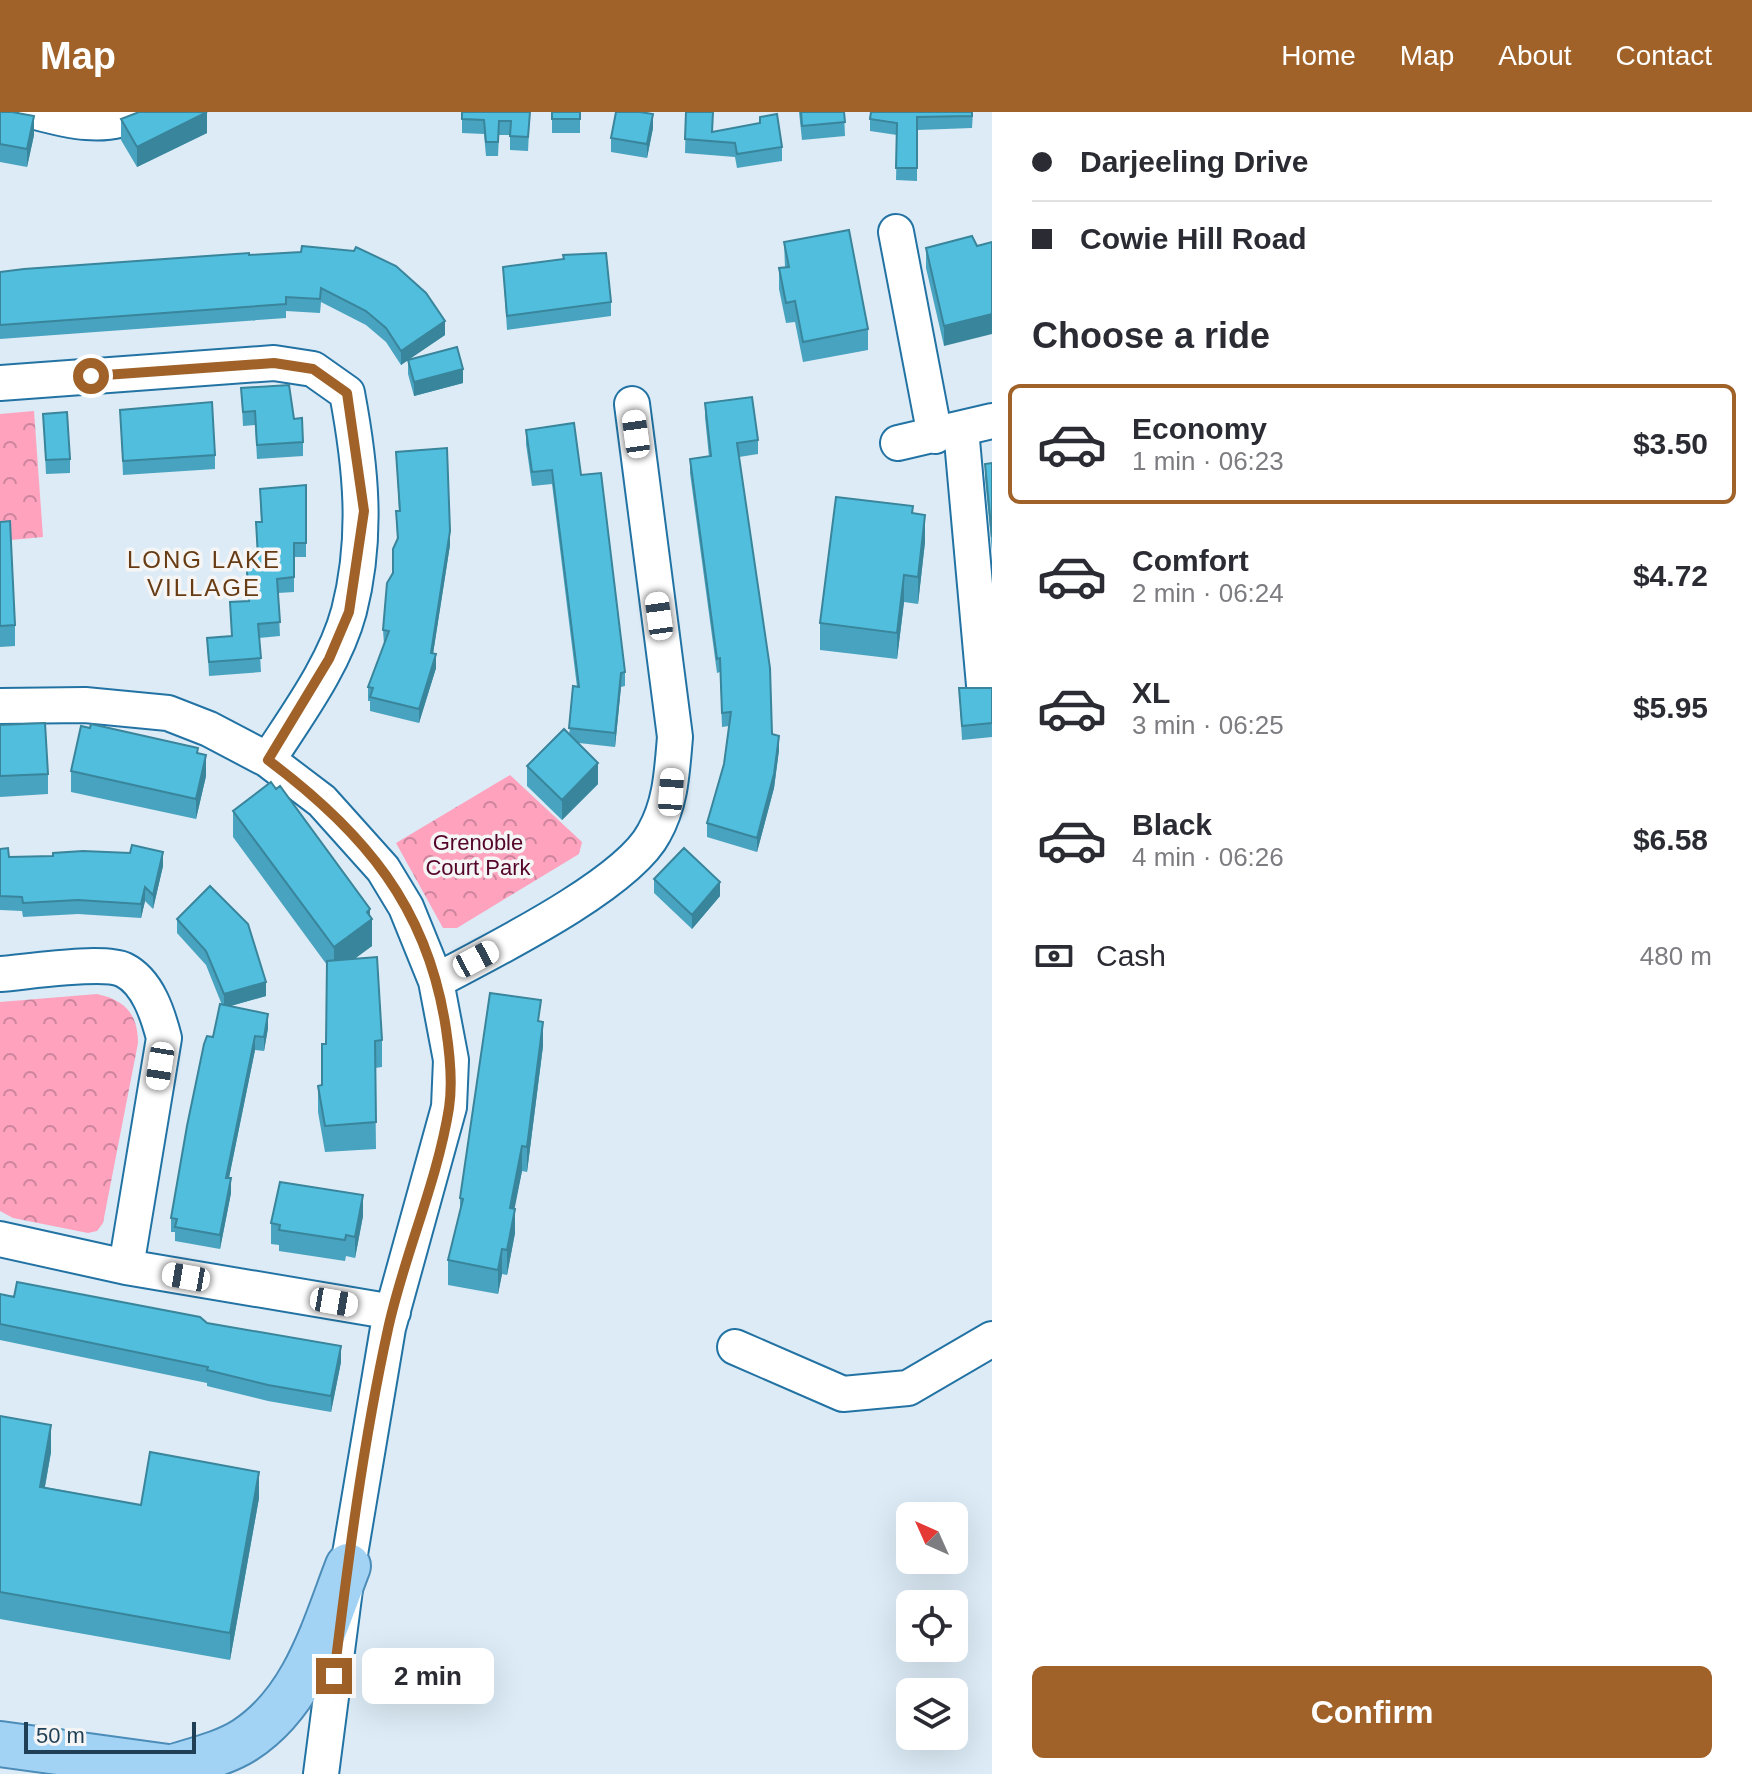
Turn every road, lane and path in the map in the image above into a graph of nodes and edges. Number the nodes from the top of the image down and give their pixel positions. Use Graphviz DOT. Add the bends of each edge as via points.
graph roads {
  1 [pos="36,112"];
  2 [pos="137,112"];
  3 [pos="896,232"];
  4 [pos="0,383"];
  5 [pos="632,404"];
  6 [pos="963,429"];
  7 [pos="898,443"];
  8 [pos="984,685"];
  9 [pos="0,706"];
  10 [pos="268,760"];
  11 [pos="0,974"];
  12 [pos="436,981"];
  13 [pos="0,1239"];
  14 [pos="126,1267"];
  15 [pos="393,1312"];
  16 [pos="992,1339"];
  17 [pos="735,1347"];
  18 [pos="348,1566"];
  19 [pos="0,1744"];
  20 [pos="170,1768"];
  21 [pos="223,1774"];
  22 [pos="321,1774"];
  1 -- 2 [label="street" via="74,123"];
  3 -- 6 [label="street"];
  4 -- 10 [label="street" via="274,363 313,369 347,393 364,511 349,612 329,659"];
  5 -- 12 [label="street" via="675,737 671,792 654,836 617,874 522,935"];
  6 -- 7 [label="street"];
  6 -- 8 [label="street"];
  9 -- 10 [label="street" via="85,705 168,713"];
  10 -- 12 [label="street" via="322,801 383,869 406,907"];
  11 -- 14 [label="street" via="108,966 125,971 156,1007 164,1038"];
  12 -- 15 [label="street" via="451,1060 449,1107"];
  13 -- 14 [label="street"];
  14 -- 15 [label="street"];
  15 -- 18 [label="street"];
  16 -- 17 [label="street" via="908,1388 843,1394"];
  18 -- 20 [label="main road" via="309,1666 287,1699 244,1740"];
  18 -- 22 [label="street"];
  19 -- 20 [label="main road"];
  20 -- 21 [label="main road"];
}
